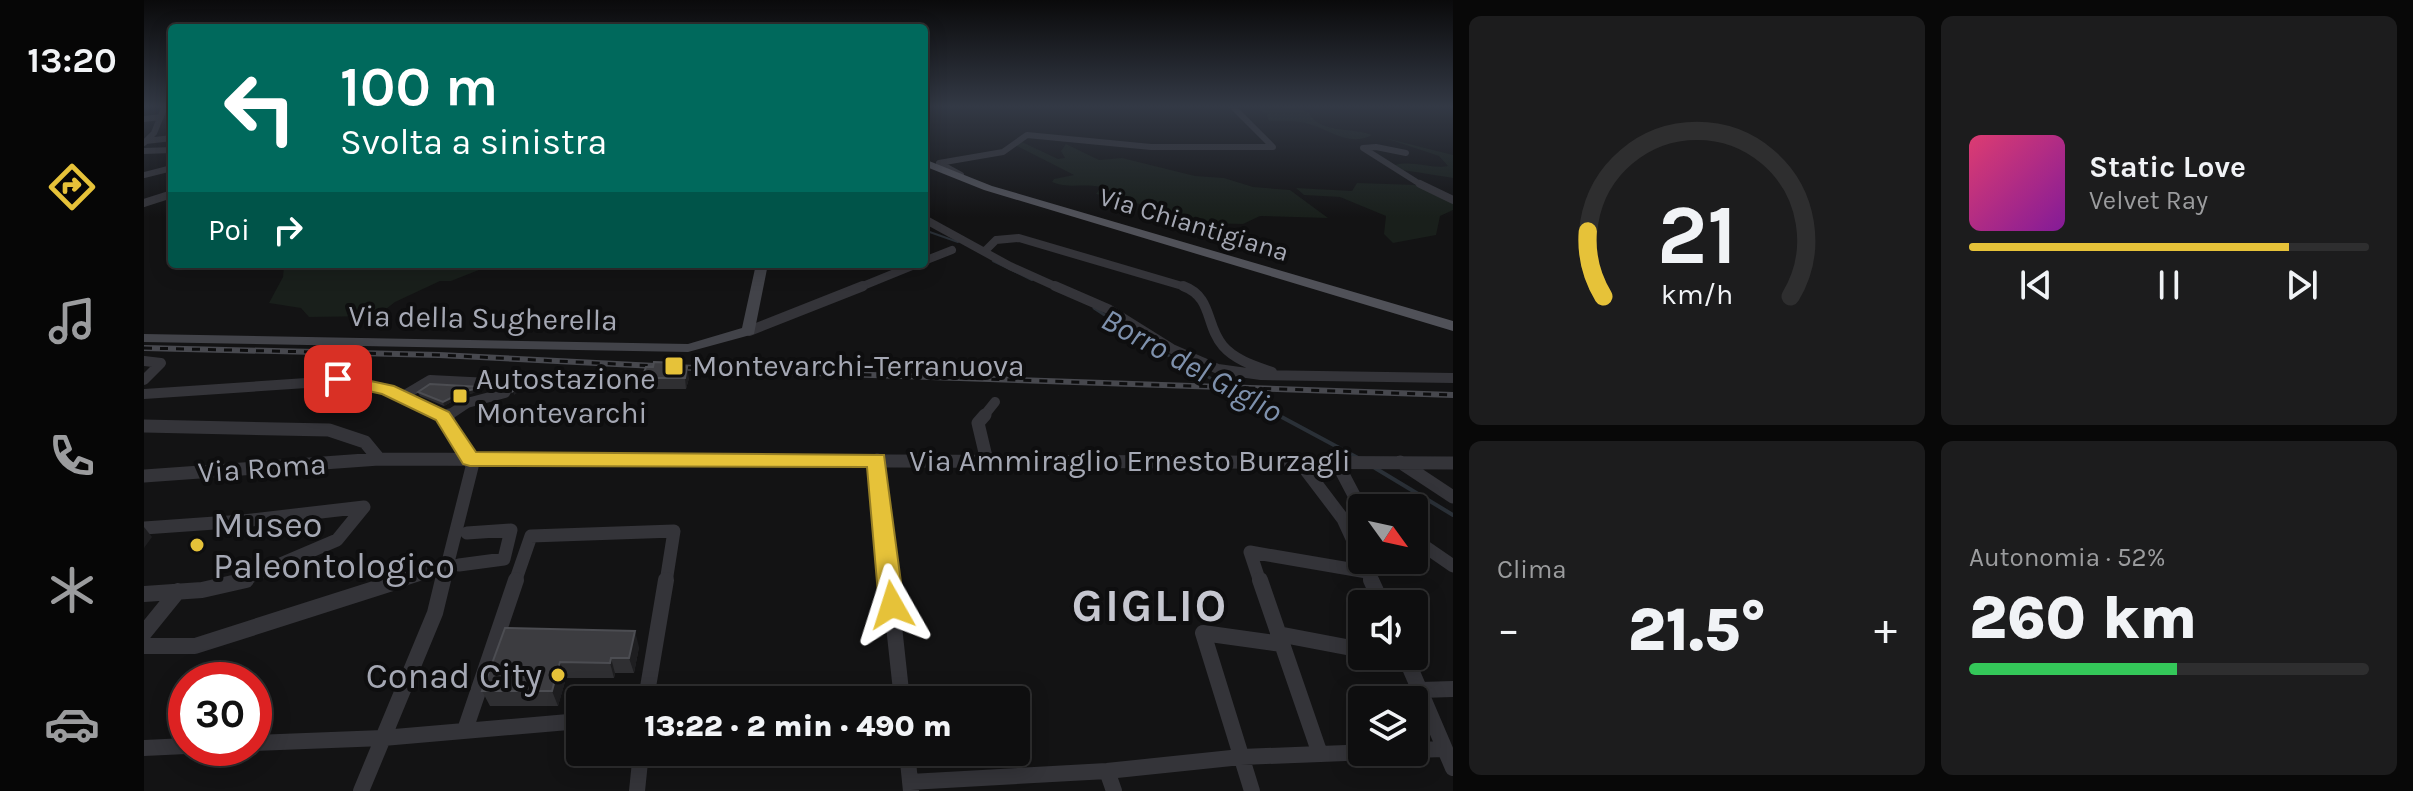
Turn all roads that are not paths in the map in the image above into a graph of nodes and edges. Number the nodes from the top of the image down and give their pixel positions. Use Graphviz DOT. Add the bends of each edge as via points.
graph roads {
  1 [pos="1016,143"];
  2 [pos="1109,143"];
  3 [pos="1269,143"];
  4 [pos="168,150"];
  5 [pos="144,151"];
  6 [pos="1406,153"];
  7 [pos="928,164"];
  8 [pos="168,169"];
  9 [pos="144,175"];
  10 [pos="966,181"];
  11 [pos="168,195"];
  12 [pos="1453,200"];
  13 [pos="144,203"];
  14 [pos="928,221"];
  15 [pos="952,250"];
  16 [pos="985,251"];
  17 [pos="928,259"];
  18 [pos="761,268"];
  19 [pos="907,268"];
  20 [pos="1453,326"];
  21 [pos="749,331"];
  22 [pos="144,338"];
  23 [pos="144,361"];
  24 [pos="1279,375"];
  25 [pos="1453,378"];
  26 [pos="144,380"];
  27 [pos="144,394"];
  28 [pos="403,396"];
  29 [pos="995,402"];
  30 [pos="444,418"];
  31 [pos="144,426"];
  32 [pos="379,459"];
  33 [pos="470,459"];
  34 [pos="877,460"];
  35 [pos="987,461"];
  36 [pos="1299,461"];
  37 [pos="1340,461"];
  38 [pos="1400,461"];
  39 [pos="1453,463"];
  40 [pos="144,476"];
  41 [pos="1354,494"];
  42 [pos="1453,497"];
  43 [pos="144,528"];
  44 [pos="1348,530"];
  45 [pos="467,533"];
  46 [pos="1428,549"];
  47 [pos="453,565"];
  48 [pos="1453,566"];
  49 [pos="1348,569"];
  50 [pos="178,591"];
  51 [pos="144,594"];
  52 [pos="144,633"];
  53 [pos="1280,639"];
  54 [pos="144,646"];
  55 [pos="1348,648"];
  56 [pos="648,686"];
  57 [pos="901,686"];
  58 [pos="1453,689"];
  59 [pos="1428,690"];
  60 [pos="1428,708"];
  61 [pos="566,722"];
  62 [pos="465,730"];
  63 [pos="383,738"];
  64 [pos="272,742"];
  65 [pos="168,747"];
  66 [pos="144,748"];
  67 [pos="1444,749"];
  68 [pos="1428,750"];
  69 [pos="1348,753"];
  70 [pos="1320,754"];
  71 [pos="1241,757"];
  72 [pos="640,766"];
  73 [pos="908,766"];
  74 [pos="1453,768"];
  75 [pos="1107,771"];
  76 [pos="910,786"];
  77 [pos="361,791"];
  78 [pos="637,791"];
  79 [pos="1114,791"];
  80 [pos="1252,791"];
  1 -- 10 [label="street" via="1003,152 939,162"];
  2 -- 3 [label="street" via="1273,147"];
  4 -- 5 [label="street"];
  6 -- 12 [label="street" via="1363,148"];
  7 -- 10 [label="main road, Via Chiantigiana"];
  8 -- 9 [label="street"];
  10 -- 20 [label="main road, Via Chiantigiana"];
  11 -- 13 [label="street"];
  14 -- 16 [label="street"];
  15 -- 17 [label="street"];
  16 -- 24 [label="street" via="1218,369"];
  16 -- 24 [label="street" via="996,240 1019,238 1188,287 1209,307 1219,343 1233,356"];
  18 -- 21 [label="street"];
  19 -- 21 [label="street"];
  21 -- 22 [label="street, Via della Sugherella" via="676,349"];
  23 -- 26 [label="street" via="161,363"];
  24 -- 25 [label="street"];
  27 -- 28 [label="street" via="338,379"];
  28 -- 30 [label="street"];
  28 -- 30 [label="street" via="430,380 510,384 505,393 467,403"];
  29 -- 35 [label="street" via="978,423"];
  30 -- 33 [label="street"];
  31 -- 32 [label="street" via="329,430 354,435 371,445"];
  32 -- 33 [label="street, Via Roma"];
  32 -- 40 [label="street, Via Roma"];
  33 -- 34 [label="street, Via Ammiraglio Ernesto Burzagli"];
  33 -- 47 [label="street"];
  34 -- 35 [label="street, Via Ammiraglio Ernesto Burzagli"];
  34 -- 57 [label="street"];
  35 -- 36 [label="street, Via Ammiraglio Ernesto Burzagli"];
  36 -- 37 [label="street, Via Ammiraglio Ernesto Burzagli"];
  36 -- 44 [label="street"];
  37 -- 38 [label="street, Via Ammiraglio Ernesto Burzagli"];
  37 -- 41 [label="street"];
  38 -- 39 [label="street, Via Ammiraglio Ernesto Burzagli"];
  38 -- 42 [label="street"];
  43 -- 50 [label="street" via="364,507 328,545 245,580"];
  45 -- 47 [label="street" via="511,530 504,559"];
  46 -- 48 [label="street"];
  47 -- 54 [label="street" via="195,646"];
  47 -- 63 [label="street"];
  49 -- 53 [label="street" via="1250,552"];
  50 -- 51 [label="street"];
  50 -- 52 [label="street"];
  53 -- 55 [label="street"];
  53 -- 70 [label="street"];
  53 -- 71 [label="street" via="1203,633"];
  56 -- 62 [label="street" via="674,531 531,536"];
  58 -- 59 [label="street"];
  60 -- 67 [label="street"];
  61 -- 62 [label="street"];
  62 -- 63 [label="street"];
  63 -- 64 [label="street"];
  63 -- 77 [label="street"];
  65 -- 66 [label="street"];
  67 -- 68 [label="street"];
  67 -- 74 [label="street"];
  69 -- 70 [label="street"];
  70 -- 71 [label="street"];
  71 -- 75 [label="street"];
  71 -- 80 [label="street"];
  72 -- 78 [label="street"];
  73 -- 76 [label="street"];
  75 -- 76 [label="street"];
  75 -- 79 [label="street"];
}
